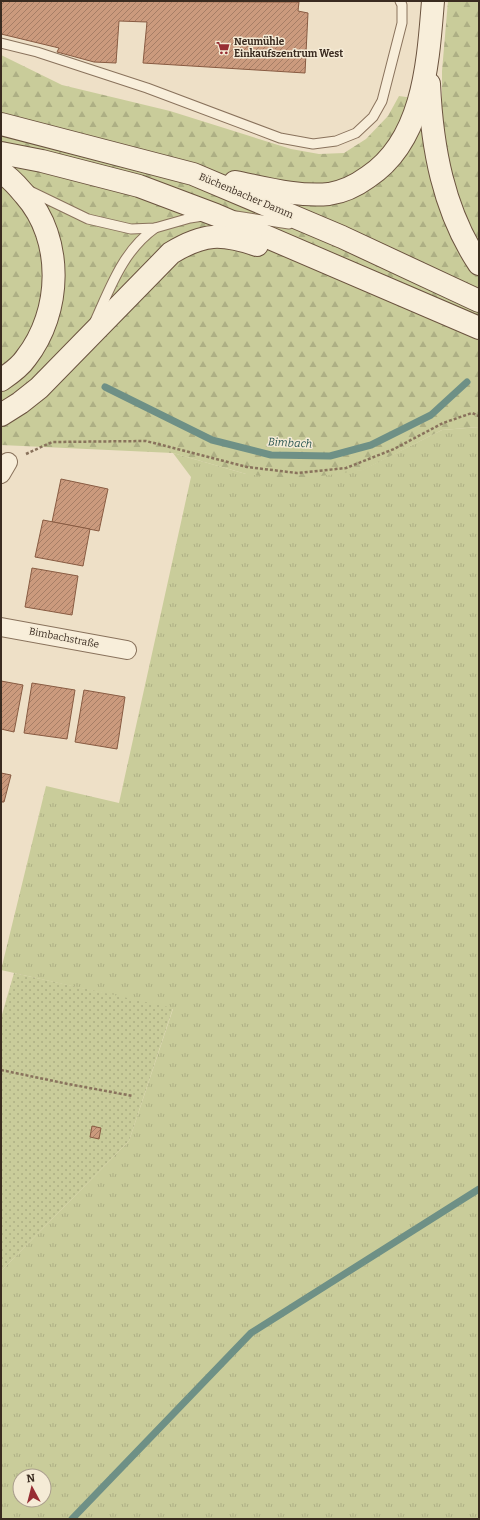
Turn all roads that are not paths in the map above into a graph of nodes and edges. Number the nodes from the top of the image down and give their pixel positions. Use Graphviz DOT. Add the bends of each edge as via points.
graph roads {
  1 [pos="400,1"];
  2 [pos="433,1"];
  3 [pos="1,43"];
  4 [pos="429,49"];
  5 [pos="1,124"];
  6 [pos="1,153"];
  7 [pos="194,174"];
  8 [pos="8,177"];
  9 [pos="216,215"];
  10 [pos="155,228"];
  11 [pos="342,237"];
  12 [pos="479,264"];
  13 [pos="374,284"];
  14 [pos="479,302"];
  15 [pos="479,328"];
  16 [pos="86,341"];
  17 [pos="1,380"];
  18 [pos="1,415"];
  19 [pos="1,627"];
  20 [pos="127,650"];
  1 -- 3 [label="lane" via="402,23 382,101 374,117 356,133 336,141 313,144 280,138 147,88 37,52"];
  2 -- 4 [label="main road"];
  4 -- 7 [label="main road" via="414,116 399,148 375,173 351,187 330,194 311,194 287,192"];
  4 -- 12 [label="main road" via="431,118 438,164 459,230"];
  5 -- 7 [label="main road, Büchenbacher Damm"];
  6 -- 9 [label="main road" via="139,186"];
  7 -- 11 [label="main road, Büchenbacher Damm"];
  8 -- 10 [label="lane" via="88,220 131,229"];
  8 -- 17 [label="main road" via="34,205 48,232 54,273 52,297 38,341 26,360"];
  9 -- 10 [label="lane" via="190,218"];
  9 -- 11 [label="lane" via="270,220"];
  9 -- 13 [label="main road"];
  10 -- 16 [label="lane" via="141,238 129,252"];
  11 -- 14 [label="main road, Büchenbacher Damm"];
  13 -- 15 [label="main road"];
  13 -- 16 [label="main road" via="238,239 220,236 204,238 186,244 171,254"];
  16 -- 18 [label="main road" via="39,388"];
  19 -- 20 [label="street, Bimbachstraße"];
}
